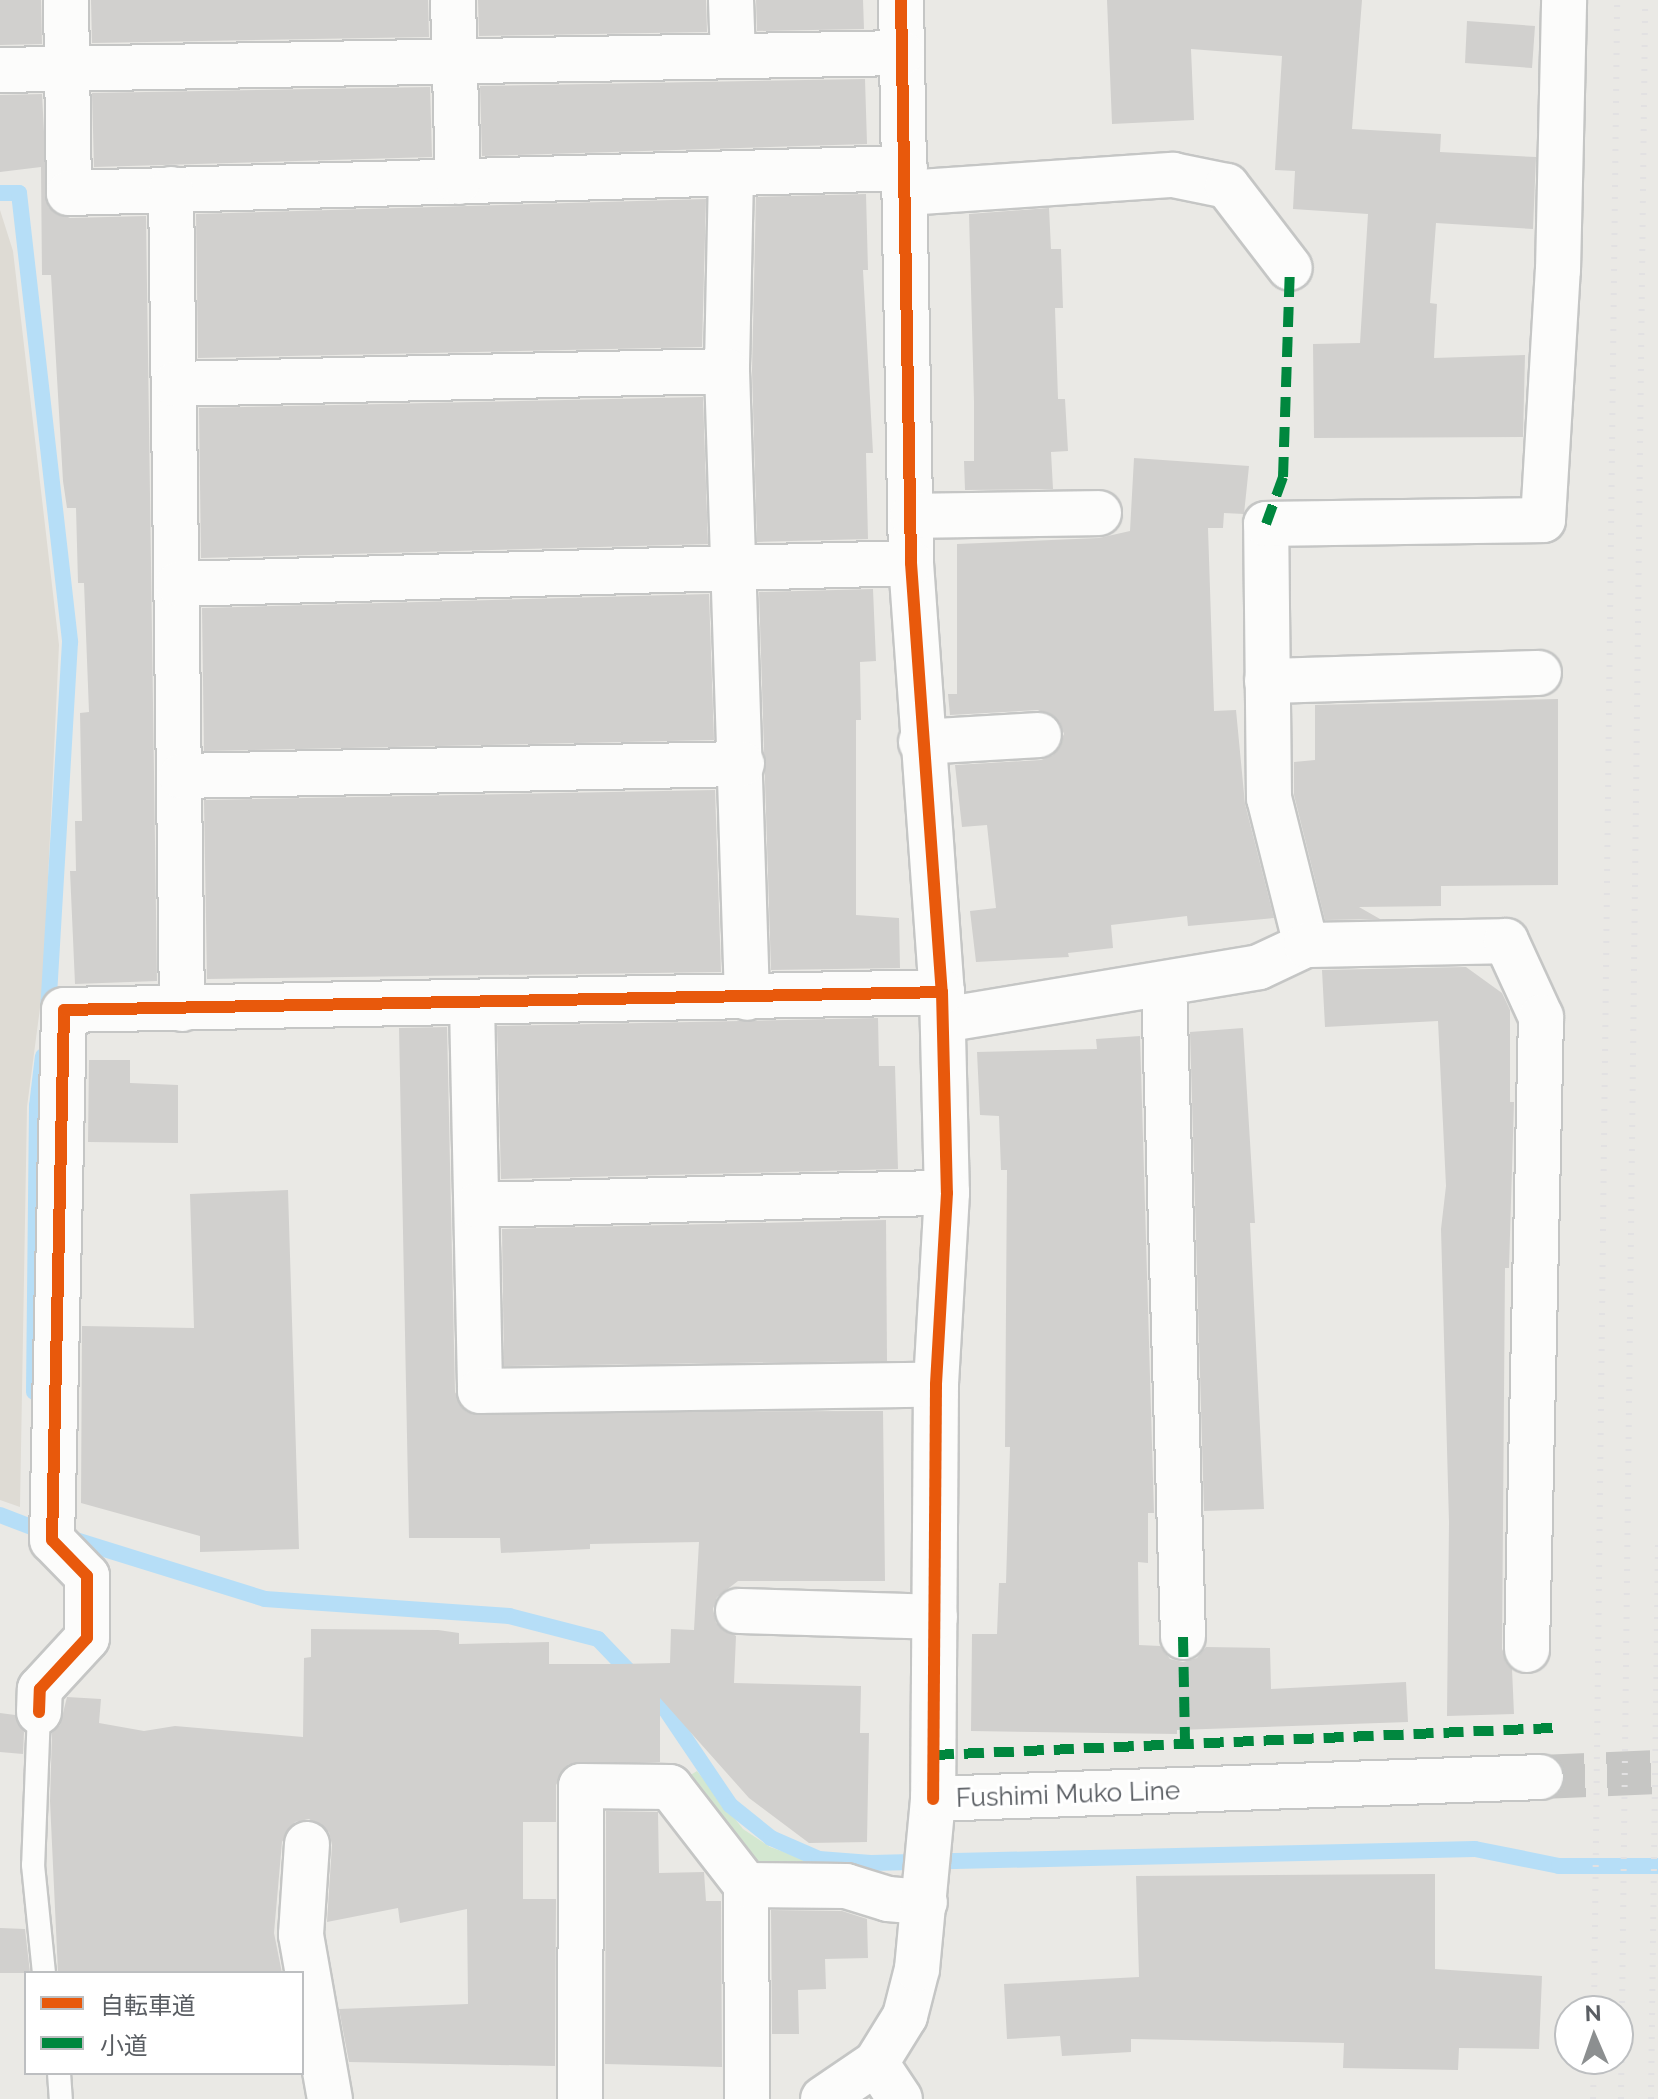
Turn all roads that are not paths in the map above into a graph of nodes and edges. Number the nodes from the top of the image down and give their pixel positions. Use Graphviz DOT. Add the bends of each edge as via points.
graph roads {
  1 [pos="66,0"];
  2 [pos="453,0"];
  3 [pos="731,0"];
  4 [pos="901,0"];
  5 [pos="1564,0"];
  6 [pos="902,53"];
  7 [pos="733,56"];
  8 [pos="454,63"];
  9 [pos="69,69"];
  10 [pos="0,70"];
  11 [pos="731,175"];
  12 [pos="905,181"];
  13 [pos="458,182"];
  14 [pos="171,189"];
  15 [pos="1290,268"];
  16 [pos="727,371"];
  17 [pos="175,384"];
  18 [pos="1099,513"];
  19 [pos="912,516"];
  20 [pos="911,563"];
  21 [pos="736,568"];
  22 [pos="178,584"];
  23 [pos="1539,673"];
  24 [pos="1267,681"];
  25 [pos="1039,735"];
  26 [pos="921,742"];
  27 [pos="742,764"];
  28 [pos="181,776"];
  29 [pos="1306,945"];
  30 [pos="1164,985"];
  31 [pos="747,998"];
  32 [pos="472,1004"];
  33 [pos="942,1006"];
  34 [pos="182,1009"];
  35 [pos="947,1193"];
  36 [pos="477,1205"];
  37 [pos="936,1385"];
  38 [pos="738,1611"];
  39 [pos="935,1617"];
  40 [pos="1183,1637"];
  41 [pos="1527,1650"];
  42 [pos="39,1712"];
  43 [pos="1541,1777"];
  44 [pos="933,1799"];
  45 [pos="307,1844"];
  46 [pos="746,1885"];
  47 [pos="925,1902"];
  48 [pos="44,1971"];
  49 [pos="876,2063"];
  50 [pos="59,2075"];
  51 [pos="61,2099"];
  52 [pos="330,2099"];
  53 [pos="580,2099"];
  54 [pos="747,2099"];
  55 [pos="823,2099"];
  56 [pos="900,2099"];
  1 -- 9 [label="street"];
  2 -- 8 [label="street"];
  3 -- 7 [label="street"];
  4 -- 6 [label="street"];
  5 -- 24 [label="street" via="1558,270 1543,520 1266,524"];
  6 -- 7 [label="street"];
  6 -- 12 [label="street"];
  7 -- 8 [label="street"];
  8 -- 9 [label="street"];
  8 -- 13 [label="street"];
  9 -- 10 [label="street"];
  9 -- 14 [label="street" via="69,193"];
  11 -- 12 [label="street"];
  11 -- 13 [label="street"];
  11 -- 16 [label="street"];
  12 -- 15 [label="street" via="1187,178 1227,186"];
  12 -- 19 [label="street"];
  13 -- 14 [label="street"];
  14 -- 17 [label="street"];
  16 -- 17 [label="street"];
  16 -- 21 [label="street"];
  17 -- 22 [label="street"];
  18 -- 19 [label="street"];
  19 -- 20 [label="street"];
  20 -- 21 [label="street"];
  20 -- 26 [label="street"];
  21 -- 22 [label="street"];
  21 -- 27 [label="street"];
  22 -- 28 [label="street"];
  23 -- 24 [label="street"];
  24 -- 29 [label="street" via="1269,798"];
  25 -- 26 [label="street"];
  26 -- 33 [label="street"];
  27 -- 28 [label="street"];
  27 -- 31 [label="street"];
  28 -- 34 [label="street"];
  29 -- 30 [label="street" via="1259,967"];
  29 -- 41 [label="street" via="1506,941 1541,1017"];
  30 -- 33 [label="street"];
  30 -- 40 [label="street"];
  31 -- 32 [label="street"];
  31 -- 33 [label="street"];
  32 -- 34 [label="street"];
  32 -- 36 [label="street"];
  33 -- 35 [label="street"];
  34 -- 42 [label="street" via="64,1010 53,1525 87,1576 87,1638 40,1689"];
  35 -- 36 [label="street"];
  35 -- 37 [label="street"];
  36 -- 37 [label="street" via="480,1391"];
  37 -- 39 [label="street"];
  38 -- 39 [label="street"];
  39 -- 44 [label="street"];
  42 -- 48 [label="lane" via="33,1865"];
  43 -- 44 [label="street, Fushimi Muko Line"];
  44 -- 47 [label="street, Fushimi Muko Line"];
  45 -- 52 [label="street" via="301,1935"];
  46 -- 47 [label="street" via="846,1886 888,1899"];
  46 -- 53 [label="street" via="670,1787 581,1786"];
  46 -- 54 [label="street"];
  47 -- 49 [label="street, Fushimi Muko Line" via="905,2016"];
  49 -- 55 [label="street, Fushimi Muko Line"];
  49 -- 56 [label="street"];
  50 -- 51 [label="lane"];
}
